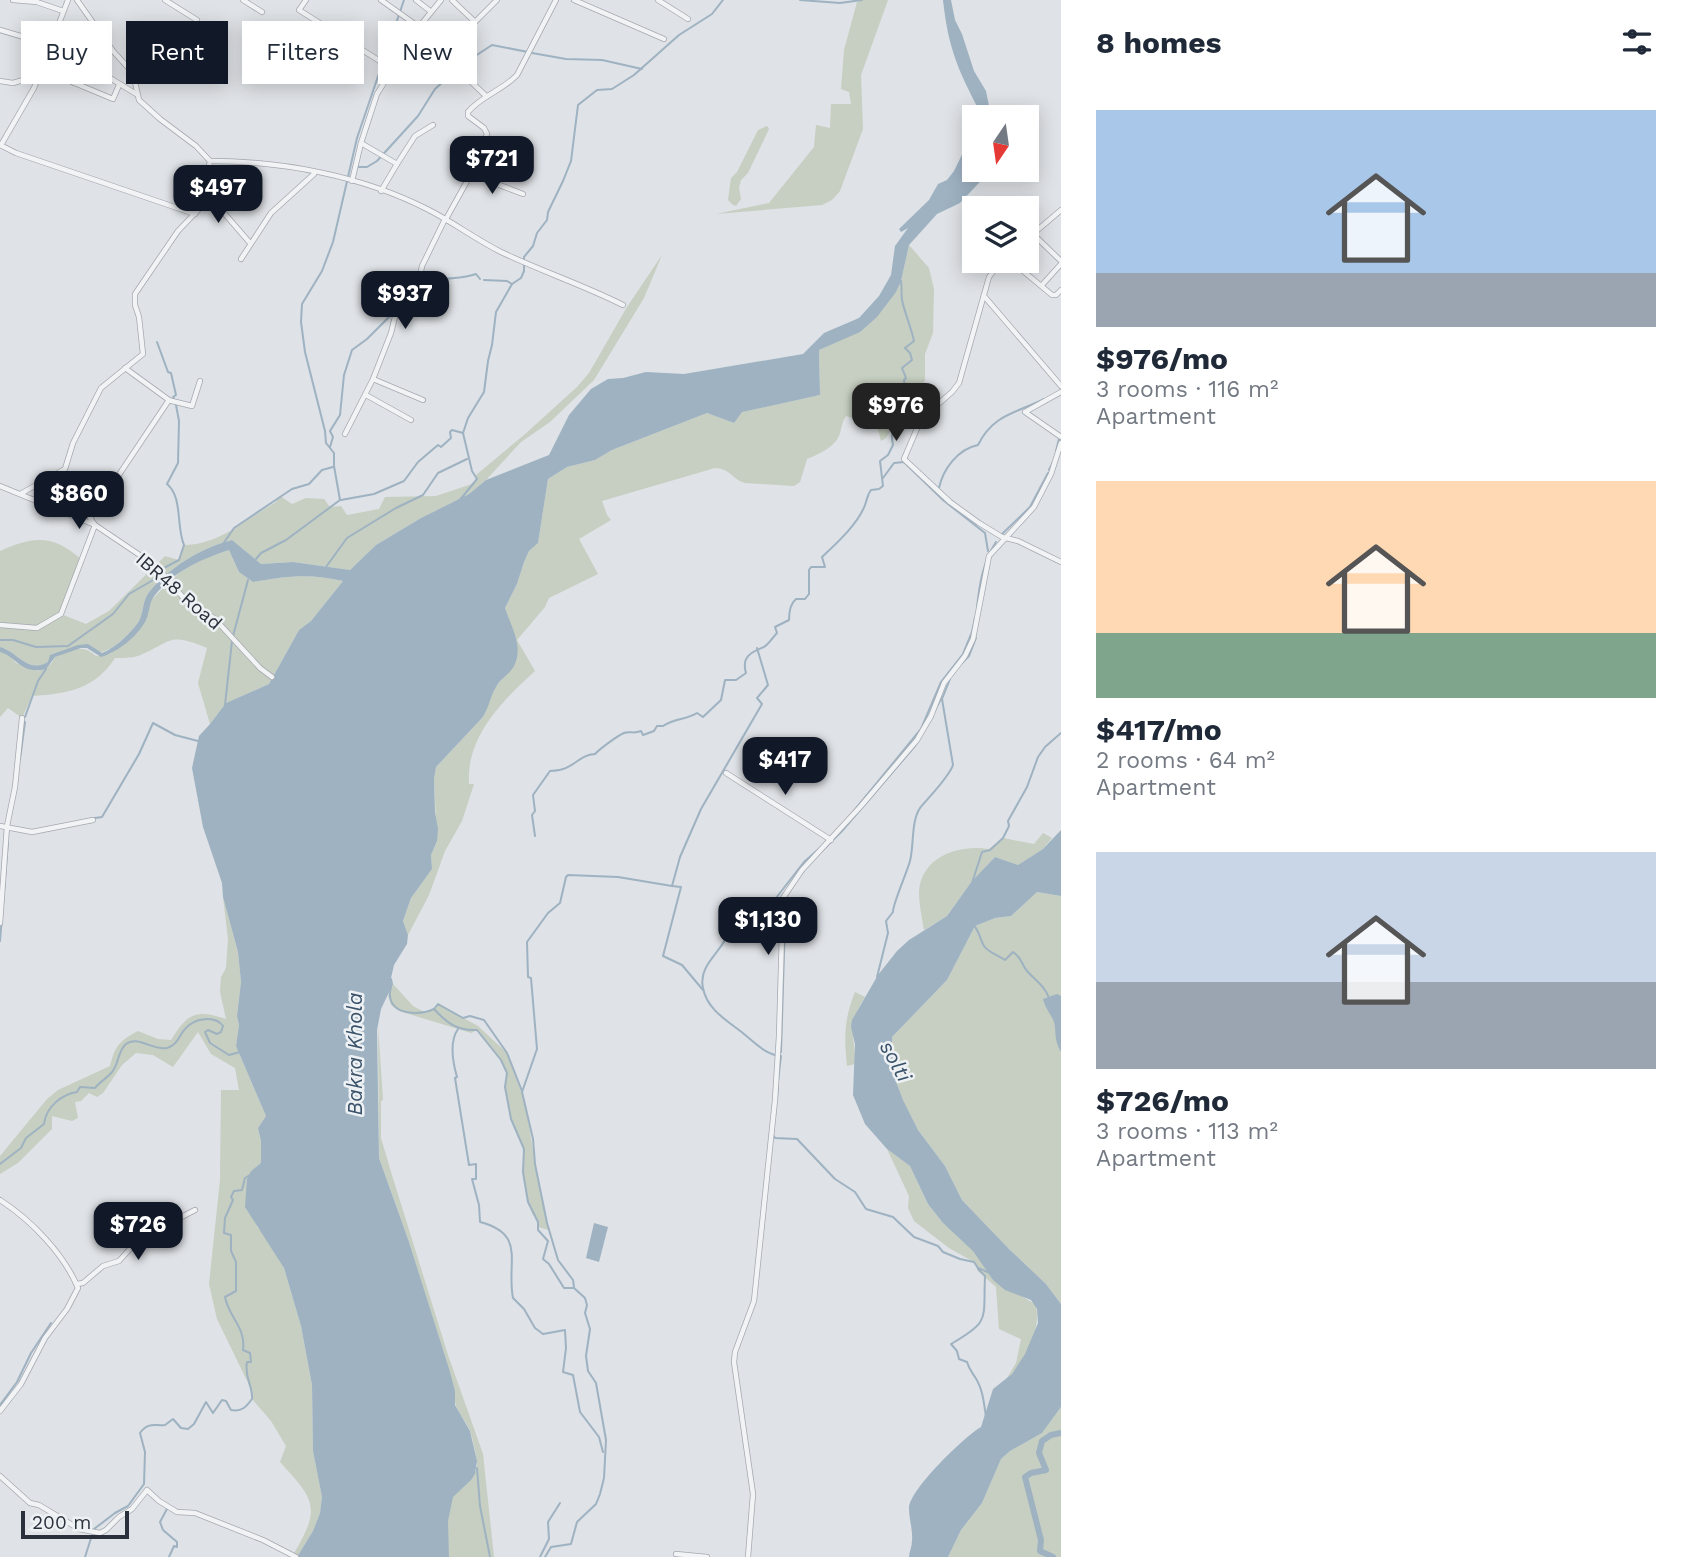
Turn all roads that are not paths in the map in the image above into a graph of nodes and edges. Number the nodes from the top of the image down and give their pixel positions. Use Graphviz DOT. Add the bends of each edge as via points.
graph roads {
  1 [pos="13,0"];
  2 [pos="68,0"];
  3 [pos="77,0"];
  4 [pos="165,0"];
  5 [pos="243,0"];
  6 [pos="306,0"];
  7 [pos="381,0"];
  8 [pos="416,0"];
  9 [pos="441,0"];
  10 [pos="452,0"];
  11 [pos="497,0"];
  12 [pos="555,0"];
  13 [pos="574,0"];
  14 [pos="658,0"];
  15 [pos="63,11"];
  16 [pos="430,11"];
  17 [pos="262,12"];
  18 [pos="688,19"];
  19 [pos="197,20"];
  20 [pos="59,21"];
  21 [pos="411,21"];
  22 [pos="423,21"];
  23 [pos="0,30"];
  24 [pos="21,36"];
  25 [pos="664,39"];
  26 [pos="378,61"];
  27 [pos="112,80"];
  28 [pos="0,81"];
  29 [pos="21,81"];
  30 [pos="35,84"];
  31 [pos="76,84"];
  32 [pos="382,84"];
  33 [pos="474,84"];
  34 [pos="119,85"];
  35 [pos="138,95"];
  36 [pos="486,96"];
  37 [pos="433,125"];
  38 [pos="361,142"];
  39 [pos="0,145"];
  40 [pos="210,162"];
  41 [pos="397,163"];
  42 [pos="315,173"];
  43 [pos="471,174"];
  44 [pos="352,181"];
  45 [pos="205,190"];
  46 [pos="381,191"];
  47 [pos="523,194"];
  48 [pos="1061,210"];
  49 [pos="195,214"];
  50 [pos="446,219"];
  51 [pos="1039,230"];
  52 [pos="1039,239"];
  53 [pos="250,243"];
  54 [pos="241,260"];
  55 [pos="1061,262"];
  56 [pos="990,273"];
  57 [pos="1026,273"];
  58 [pos="1042,285"];
  59 [pos="1061,290"];
  60 [pos="984,296"];
  61 [pos="623,305"];
  62 [pos="125,369"];
  63 [pos="373,379"];
  64 [pos="200,381"];
  65 [pos="1061,386"];
  66 [pos="1061,392"];
  67 [pos="366,395"];
  68 [pos="423,400"];
  69 [pos="173,401"];
  70 [pos="411,420"];
  71 [pos="345,434"];
  72 [pos="1061,437"];
  73 [pos="1061,443"];
  74 [pos="0,486"];
  75 [pos="22,493"];
  76 [pos="95,525"];
  77 [pos="1004,538"];
  78 [pos="1061,562"];
  79 [pos="0,625"];
  80 [pos="272,677"];
  81 [pos="22,718"];
  82 [pos="726,773"];
  83 [pos="93,820"];
  84 [pos="0,826"];
  85 [pos="7,826"];
  86 [pos="831,841"];
  87 [pos="0,923"];
  88 [pos="0,1200"];
  89 [pos="195,1210"];
  90 [pos="76,1284"];
  91 [pos="0,1411"];
  92 [pos="0,1476"];
  93 [pos="676,1554"];
  94 [pos="296,1557"];
  95 [pos="708,1557"];
  96 [pos="748,1557"];
  1 -- 15 [label="street"];
  2 -- 15 [label="street"];
  3 -- 35 [label="street" via="133,73"];
  4 -- 19 [label="street"];
  5 -- 17 [label="street"];
  6 -- 26 [label="street" via="299,9"];
  7 -- 21 [label="street"];
  8 -- 16 [label="street"];
  9 -- 16 [label="street"];
  10 -- 11 [label="street" via="475,22"];
  12 -- 36 [label="street" via="517,75"];
  13 -- 25 [label="street"];
  14 -- 18 [label="street"];
  15 -- 20 [label="street"];
  16 -- 22 [label="street"];
  23 -- 24 [label="street"];
  27 -- 34 [label="street"];
  28 -- 29 [label="street"];
  30 -- 39 [label="street"];
  31 -- 34 [label="street" via="113,99"];
  32 -- 38 [label="street"];
  33 -- 36 [label="street"];
  34 -- 35 [label="street"];
  35 -- 40 [label="street"];
  36 -- 43 [label="street" via="468,112 487,134"];
  37 -- 41 [label="street" via="415,136"];
  38 -- 41 [label="street"];
  38 -- 44 [label="street"];
  39 -- 49 [label="street"];
  40 -- 42 [label="street" via="258,163"];
  40 -- 45 [label="street"];
  41 -- 46 [label="street"];
  42 -- 44 [label="street"];
  42 -- 53 [label="street" via="271,213"];
  43 -- 47 [label="street"];
  43 -- 50 [label="street"];
  44 -- 46 [label="street"];
  45 -- 49 [label="street"];
  45 -- 53 [label="street"];
  46 -- 50 [label="street"];
  48 -- 51 [label="street"];
  49 -- 62 [label="street" via="135,294 143,354"];
  50 -- 61 [label="street" via="500,252"];
  50 -- 63 [label="street" via="422,266 418,286 395,317"];
  52 -- 55 [label="street"];
  53 -- 54 [label="street"];
  55 -- 58 [label="street"];
  56 -- 60 [label="street"];
  57 -- 58 [label="street"];
  58 -- 59 [label="street" via="1054,295"];
  60 -- 65 [label="street"];
  60 -- 77 [label="street" via="959,383 921,419 904,459 950,502"];
  62 -- 69 [label="street"];
  62 -- 75 [label="street" via="101,388 65,469"];
  63 -- 67 [label="street"];
  63 -- 68 [label="street"];
  64 -- 69 [label="street" via="192,406"];
  66 -- 72 [label="street" via="1025,411"];
  67 -- 70 [label="street"];
  67 -- 71 [label="street"];
  69 -- 76 [label="street" via="90,518"];
  73 -- 77 [label="street" via="1034,507"];
  74 -- 75 [label="street, IBR48 Road"];
  75 -- 76 [label="street, IBR48 Road"];
  76 -- 79 [label="street" via="61,614 37,628"];
  76 -- 80 [label="street, IBR48 Road" via="156,566 188,603 214,618"];
  77 -- 78 [label="street"];
  77 -- 86 [label="street" via="987,562 970,645 944,683 931,716 917,740"];
  81 -- 85 [label="street"];
  82 -- 86 [label="street"];
  83 -- 85 [label="street" via="35,832"];
  84 -- 85 [label="street"];
  85 -- 87 [label="street"];
  86 -- 96 [label="street" via="792,883 781,911 778,1052 754,1301 734,1362 753,1494"];
  88 -- 90 [label="street" via="36,1227"];
  89 -- 90 [label="street" via="148,1233 119,1261"];
  90 -- 91 [label="street" via="74,1298"];
  92 -- 94 [label="street" via="30,1503 86,1531 106,1530 147,1490 177,1512 195,1513"];
  93 -- 95 [label="street"];
}
